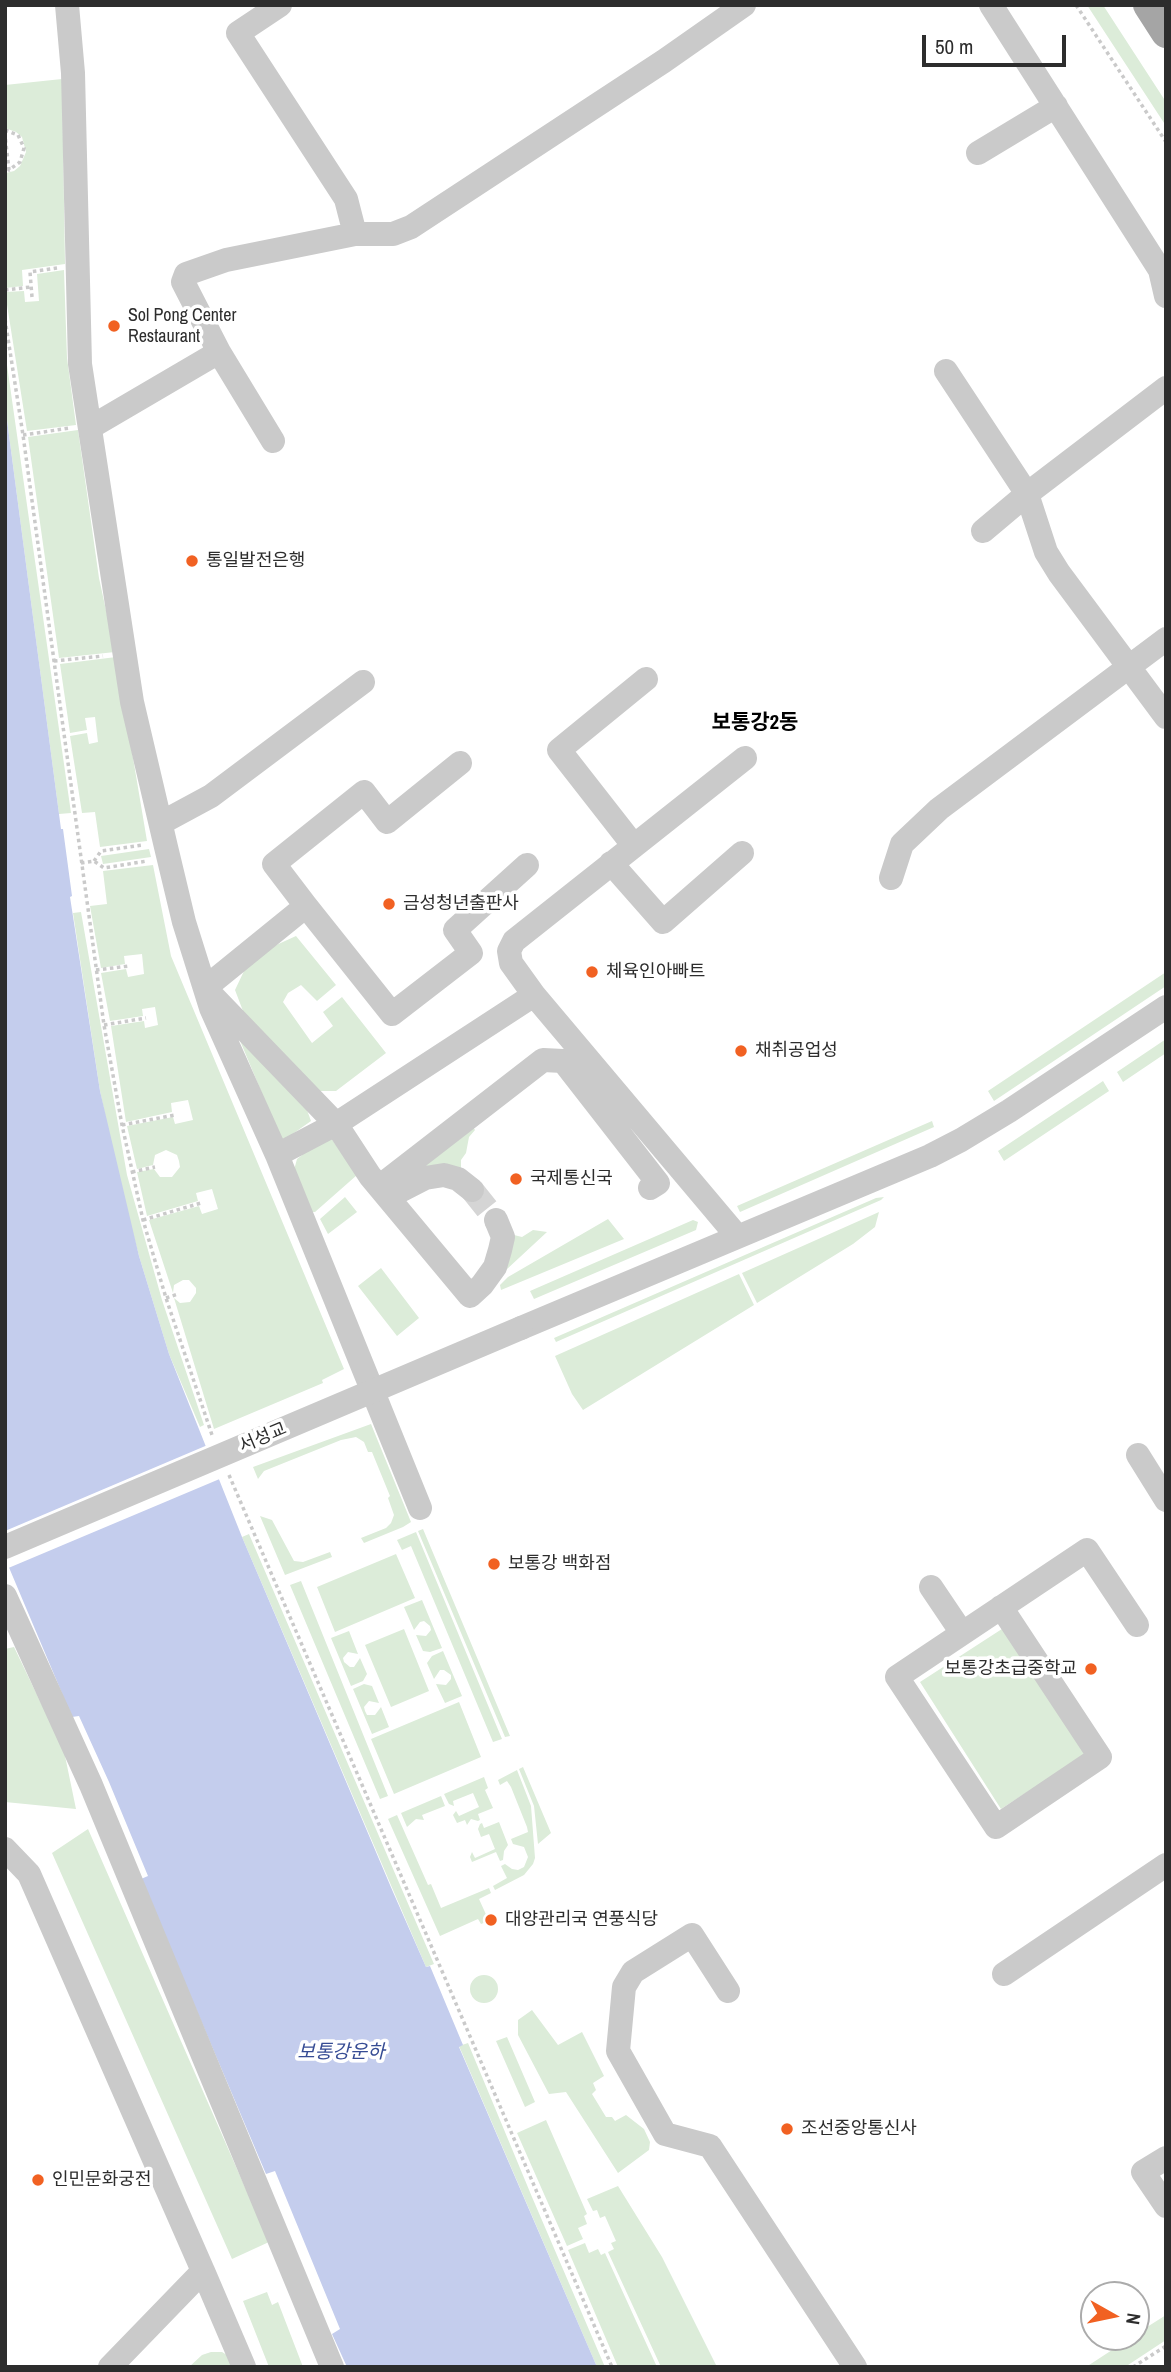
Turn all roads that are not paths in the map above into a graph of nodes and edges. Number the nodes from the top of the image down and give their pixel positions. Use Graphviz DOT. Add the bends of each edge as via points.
graph roads {
  1 [pos="67,5"];
  2 [pos="280,5"];
  3 [pos="744,5"];
  4 [pos="991,5"];
  5 [pos="1148,5"];
  6 [pos="1166,33"];
  7 [pos="1056,106"];
  8 [pos="978,153"];
  9 [pos="355,234"];
  10 [pos="1166,296"];
  11 [pos="219,352"];
  12 [pos="946,371"];
  13 [pos="1166,388"];
  14 [pos="91,427"];
  15 [pos="273,441"];
  16 [pos="1027,494"];
  17 [pos="983,531"];
  18 [pos="1166,639"];
  19 [pos="1129,666"];
  20 [pos="646,678"];
  21 [pos="363,682"];
  22 [pos="1166,717"];
  23 [pos="745,758"];
  24 [pos="460,763"];
  25 [pos="155,834"];
  26 [pos="634,846"];
  27 [pos="742,853"];
  28 [pos="611,863"];
  29 [pos="527,865"];
  30 [pos="891,878"];
  31 [pos="306,906"];
  32 [pos="205,988"];
  33 [pos="534,995"];
  34 [pos="1166,1007"];
  35 [pos="336,1124"];
  36 [pos="276,1155"];
  37 [pos="650,1188"];
  38 [pos="472,1190"];
  39 [pos="384,1192"];
  40 [pos="496,1220"];
  41 [pos="737,1236"];
  42 [pos="1138,1455"];
  43 [pos="1166,1500"];
  44 [pos="419,1508"];
  45 [pos="5,1547"];
  46 [pos="931,1587"];
  47 [pos="5,1596"];
  48 [pos="1001,1607"];
  49 [pos="1137,1625"];
  50 [pos="962,1633"];
  51 [pos="5,1849"];
  52 [pos="1166,1865"];
  53 [pos="1004,1974"];
  54 [pos="728,1991"];
  55 [pos="1166,2158"];
  56 [pos="1166,2206"];
  57 [pos="202,2272"];
  58 [pos="110,2367"];
  59 [pos="244,2367"];
  60 [pos="332,2367"];
  61 [pos="855,2367"];
  1 -- 14 [label="street" via="74,73 80,364"];
  2 -- 9 [label="street" via="238,33 346,199"];
  3 -- 9 [label="street" via="411,227 393,234"];
  4 -- 7 [label="street"];
  5 -- 6 [label="main road"];
  7 -- 8 [label="street"];
  7 -- 10 [label="street" via="1160,270"];
  9 -- 11 [label="street" via="226,260 186,274 183,282"];
  11 -- 14 [label="street"];
  11 -- 15 [label="street"];
  12 -- 16 [label="street"];
  13 -- 16 [label="street"];
  14 -- 25 [label="street"];
  16 -- 17 [label="street"];
  16 -- 19 [label="street" via="1046,552"];
  18 -- 19 [label="street"];
  19 -- 22 [label="street"];
  19 -- 30 [label="street" via="939,809 902,844"];
  20 -- 26 [label="street" via="559,750"];
  21 -- 25 [label="street"];
  23 -- 26 [label="street"];
  24 -- 31 [label="street" via="387,822 364,792 274,864"];
  25 -- 32 [label="street"];
  26 -- 28 [label="street"];
  27 -- 28 [label="street" via="663,922"];
  28 -- 33 [label="street" via="514,941 509,951 511,963"];
  29 -- 31 [label="street" via="455,930 471,953 392,1014"];
  31 -- 32 [label="street"];
  32 -- 35 [label="street"];
  32 -- 36 [label="street"];
  33 -- 35 [label="street"];
  33 -- 41 [label="street"];
  34 -- 41 [label="street, 서성교" via="961,1140"];
  35 -- 36 [label="street"];
  35 -- 39 [label="street"];
  36 -- 44 [label="street"];
  37 -- 39 [label="street" via="658,1183 563,1061 543,1060"];
  38 -- 39 [label="street" via="444,1175"];
  39 -- 40 [label="street" via="470,1296 495,1267 503,1237"];
  41 -- 45 [label="street, 서성교, bridge"];
  42 -- 43 [label="street"];
  46 -- 50 [label="street"];
  47 -- 60 [label="street" via="91,1785"];
  48 -- 49 [label="street" via="1087,1550"];
  48 -- 50 [label="street"];
  48 -- 50 [label="street" via="1100,1757 996,1827 897,1677"];
  51 -- 57 [label="street" via="29,1874"];
  52 -- 53 [label="street"];
  54 -- 61 [label="street" via="692,1935 634,1972 624,1987 618,2051 665,2134 710,2146"];
  55 -- 56 [label="street" via="1143,2172"];
  57 -- 58 [label="street"];
  57 -- 59 [label="street"];
}
